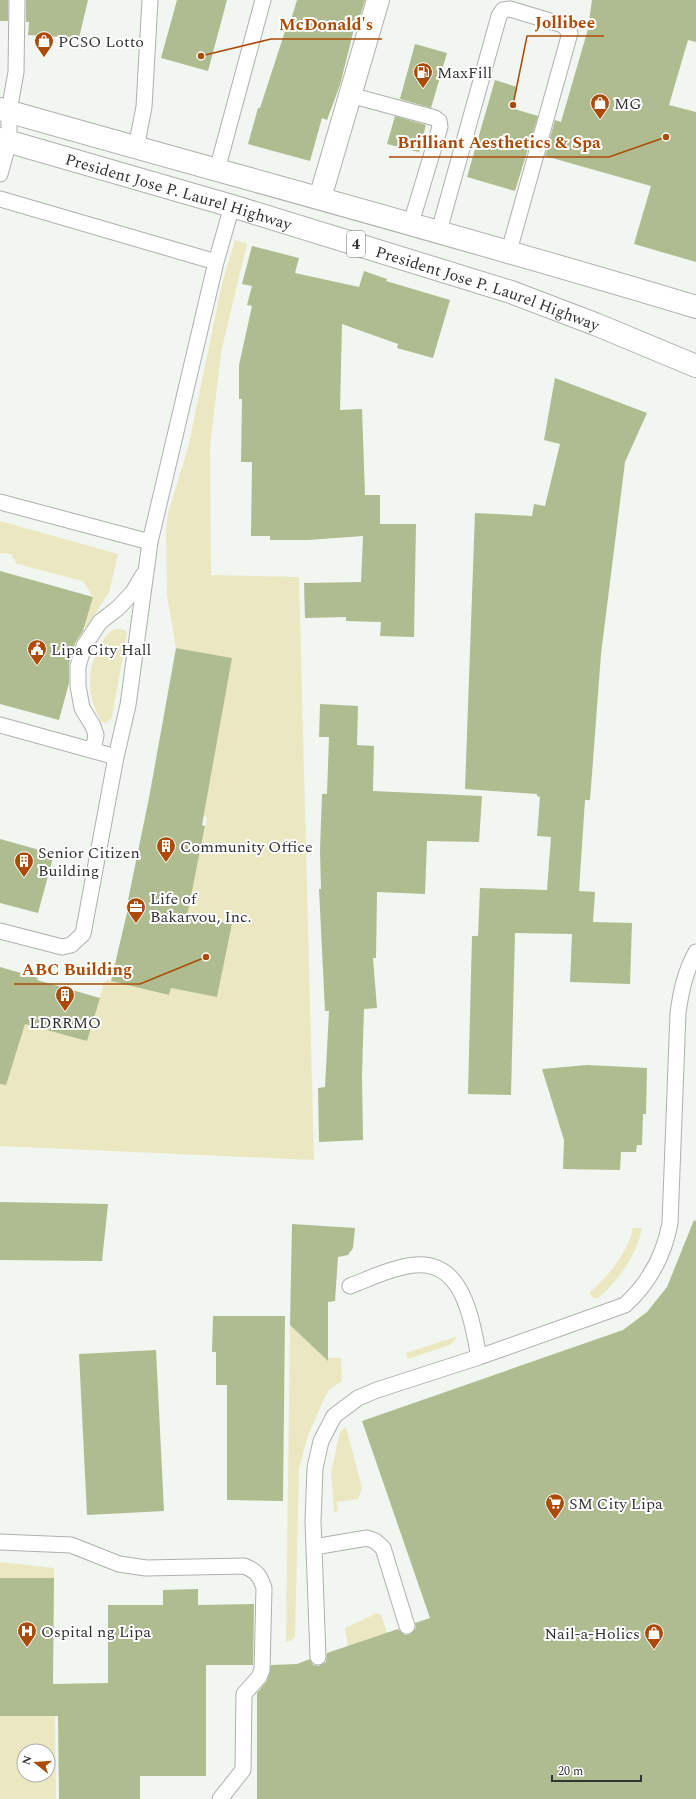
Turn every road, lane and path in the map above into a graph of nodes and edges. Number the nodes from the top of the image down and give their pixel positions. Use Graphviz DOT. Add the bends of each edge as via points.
graph roads {
  1 [pos="17,0"];
  2 [pos="150,0"];
  3 [pos="263,0"];
  4 [pos="378,0"];
  5 [pos="350,95"];
  6 [pos="4,110"];
  7 [pos="5,140"];
  8 [pos="136,148"];
  9 [pos="217,170"];
  10 [pos="0,174"];
  11 [pos="320,198"];
  12 [pos="0,199"];
  13 [pos="232,206"];
  14 [pos="411,223"];
  15 [pos="439,231"];
  16 [pos="509,252"];
  17 [pos="216,262"];
  18 [pos="696,307"];
  19 [pos="696,366"];
  20 [pos="0,502"];
  21 [pos="150,542"];
  22 [pos="146,570"];
  23 [pos="0,725"];
  24 [pos="93,751"];
  25 [pos="116,757"];
  26 [pos="0,931"];
  27 [pos="696,952"];
  28 [pos="350,1286"];
  29 [pos="479,1357"];
  30 [pos="0,1542"];
  31 [pos="314,1547"];
  32 [pos="407,1626"];
  33 [pos="318,1657"];
  34 [pos="220,1799"];
  1 -- 6 [label="lane" via="16,72"];
  2 -- 8 [label="lane" via="144,107"];
  3 -- 9 [label="lane"];
  4 -- 5 [label="main road"];
  5 -- 11 [label="main road"];
  5 -- 14 [label="lane" via="439,121 440,127"];
  6 -- 7 [label="lane"];
  6 -- 8 [label="main road, President Jose P. Laurel Highway / 4"];
  7 -- 10 [label="lane"];
  7 -- 13 [label="main road, President Jose P. Laurel Highway / 4"];
  8 -- 9 [label="main road, President Jose P. Laurel Highway / 4"];
  9 -- 11 [label="main road, President Jose P. Laurel Highway / 4"];
  11 -- 14 [label="main road, President Jose P. Laurel Highway / 4"];
  12 -- 17 [label="lane"];
  13 -- 17 [label="lane"];
  13 -- 19 [label="main road, President Jose P. Laurel Highway / 4" via="511,292"];
  14 -- 15 [label="main road, President Jose P. Laurel Highway / 4"];
  15 -- 16 [label="main road, President Jose P. Laurel Highway / 4"];
  15 -- 16 [label="lane" via="501,13 510,9 563,25 570,37"];
  16 -- 18 [label="main road, President Jose P. Laurel Highway / 4"];
  17 -- 21 [label="lane"];
  20 -- 21 [label="lane"];
  21 -- 22 [label="lane"];
  22 -- 24 [label="lane" via="133,592 100,622 84,646 78,666 82,708 96,735"];
  22 -- 25 [label="lane" via="128,705"];
  23 -- 24 [label="lane"];
  24 -- 25 [label="lane"];
  25 -- 26 [label="lane" via="83,934 71,945 62,946"];
  27 -- 29 [label="lane" via="682,986 678,1013 670,1223 659,1260 650,1278 625,1304"];
  28 -- 29 [label="lane" via="400,1267 436,1266 444,1270 455,1282 468,1309"];
  29 -- 31 [label="lane" via="377,1390 358,1398 334,1416 321,1441 315,1468"];
  30 -- 34 [label="lane" via="71,1545 120,1564 146,1568 244,1566 254,1570 261,1577 264,1588 262,1670 244,1694 243,1770"];
  31 -- 32 [label="lane" via="360,1538 375,1541 383,1548"];
  31 -- 33 [label="lane"];
}
